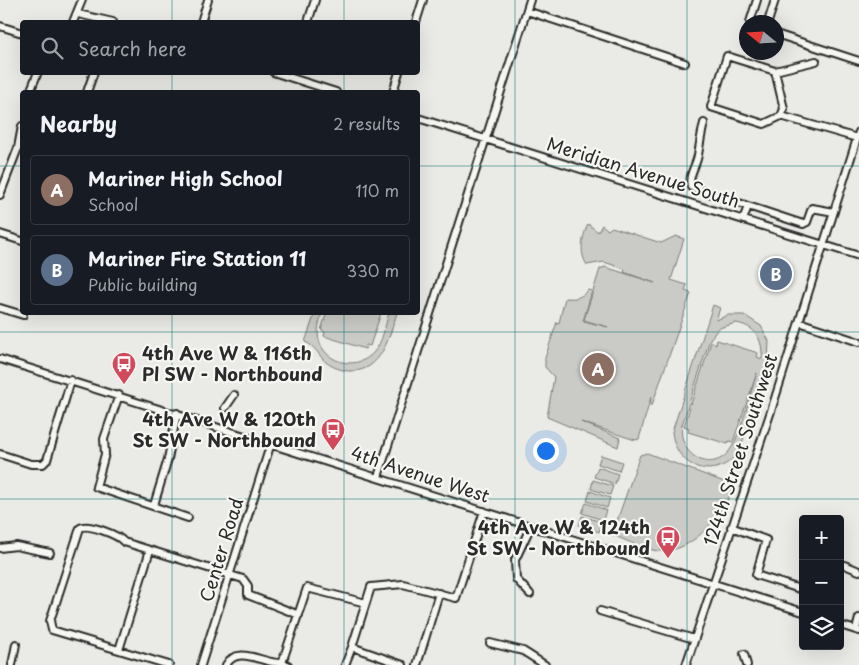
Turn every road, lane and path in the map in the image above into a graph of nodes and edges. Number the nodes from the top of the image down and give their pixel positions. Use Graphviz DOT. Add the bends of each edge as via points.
graph roads {
  1 [pos="82,0"];
  2 [pos="208,0"];
  3 [pos="315,0"];
  4 [pos="423,0"];
  5 [pos="530,0"];
  6 [pos="757,0"];
  7 [pos="775,0"];
  8 [pos="527,11"];
  9 [pos="78,14"];
  10 [pos="87,15"];
  11 [pos="752,15"];
  12 [pos="770,15"];
  13 [pos="74,20"];
  14 [pos="83,20"];
  15 [pos="106,20"];
  16 [pos="202,20"];
  17 [pos="309,20"];
  18 [pos="417,20"];
  19 [pos="0,26"];
  20 [pos="20,32"];
  21 [pos="784,37"];
  22 [pos="816,61"];
  23 [pos="859,61"];
  24 [pos="685,63"];
  25 [pos="775,71"];
  26 [pos="37,75"];
  27 [pos="93,75"];
  28 [pos="291,75"];
  29 [pos="398,75"];
  30 [pos="31,90"];
  31 [pos="88,90"];
  32 [pos="331,90"];
  33 [pos="394,90"];
  34 [pos="781,116"];
  35 [pos="420,122"];
  36 [pos="704,122"];
  37 [pos="858,135"];
  38 [pos="20,137"];
  39 [pos="486,140"];
  40 [pos="0,195"];
  41 [pos="748,206"];
  42 [pos="834,212"];
  43 [pos="743,220"];
  44 [pos="0,234"];
  45 [pos="20,240"];
  46 [pos="824,245"];
  47 [pos="859,256"];
  48 [pos="0,308"];
  49 [pos="20,314"];
  50 [pos="799,322"];
  51 [pos="859,342"];
  52 [pos="0,358"];
  53 [pos="71,380"];
  54 [pos="119,395"];
  55 [pos="234,396"];
  56 [pos="225,408"];
  57 [pos="177,413"];
  58 [pos="271,444"];
  59 [pos="0,454"];
  60 [pos="378,477"];
  61 [pos="154,505"];
  62 [pos="484,511"];
  63 [pos="188,518"];
  64 [pos="531,526"];
  65 [pos="731,527"];
  66 [pos="0,548"];
  67 [pos="150,550"];
  68 [pos="50,553"];
  69 [pos="844,565"];
  70 [pos="859,571"];
  71 [pos="230,575"];
  72 [pos="712,583"];
  73 [pos="799,589"];
  74 [pos="438,594"];
  75 [pos="530,594"];
  76 [pos="366,603"];
  77 [pos="799,609"];
  78 [pos="600,611"];
  79 [pos="298,615"];
  80 [pos="859,618"];
  81 [pos="844,626"];
  82 [pos="857,630"];
  83 [pos="694,639"];
  84 [pos="490,643"];
  85 [pos="16,644"];
  86 [pos="352,647"];
  87 [pos="119,650"];
  88 [pos="744,654"];
  89 [pos="285,664"];
  90 [pos="12,665"];
  91 [pos="169,665"];
  92 [pos="201,665"];
  93 [pos="226,665"];
  94 [pos="344,665"];
  95 [pos="404,665"];
  96 [pos="417,665"];
  97 [pos="545,665"];
  98 [pos="686,665"];
  99 [pos="747,665"];
  1 -- 9 [label="street"];
  2 -- 16 [label="street"];
  3 -- 17 [label="street"];
  4 -- 18 [label="street"];
  5 -- 8 [label="street"];
  6 -- 11 [label="street"];
  7 -- 12 [label="street"];
  8 -- 24 [label="street"];
  8 -- 39 [label="street"];
  9 -- 10 [label="street"];
  9 -- 13 [label="street"];
  10 -- 14 [label="street"];
  10 -- 15 [label="street"];
  19 -- 20 [label="street"];
  21 -- 23 [label="street"];
  22 -- 25 [label="street"];
  25 -- 34 [label="street" via="784,109"];
  25 -- 34 [label="street" via="727,56 711,107 764,124"];
  26 -- 30 [label="street"];
  27 -- 31 [label="street"];
  28 -- 32 [label="street"];
  29 -- 33 [label="street"];
  34 -- 37 [label="street"];
  35 -- 39 [label="street, Meridian Avenue South"];
  36 -- 41 [label="street" via="698,155 689,179 691,187"];
  37 -- 42 [label="street, 124th Street Southwest"];
  38 -- 40 [label="street"];
  39 -- 43 [label="street, Meridian Avenue South"];
  39 -- 60 [label="street"];
  41 -- 42 [label="street" via="803,224 807,222 812,208"];
  41 -- 43 [label="street"];
  42 -- 46 [label="street, 124th Street Southwest"];
  43 -- 46 [label="street, Meridian Avenue South"];
  44 -- 45 [label="street"];
  46 -- 47 [label="street, Meridian Avenue South"];
  46 -- 50 [label="street, 124th Street Southwest"];
  48 -- 49 [label="street"];
  50 -- 51 [label="street"];
  50 -- 65 [label="street, 124th Street Southwest"];
  52 -- 53 [label="street, 4th Avenue West"];
  53 -- 54 [label="street, 4th Avenue West"];
  53 -- 59 [label="street" via="47,460 43,464 31,464"];
  54 -- 57 [label="street, 4th Avenue West"];
  54 -- 61 [label="street" via="104,439 105,454 96,487"];
  55 -- 56 [label="street"];
  57 -- 58 [label="street, 4th Avenue West"];
  57 -- 61 [label="street"];
  58 -- 60 [label="street, 4th Avenue West"];
  58 -- 71 [label="street, Center Road"];
  60 -- 62 [label="street, 4th Avenue West"];
  61 -- 63 [label="street"];
  62 -- 64 [label="street, 4th Avenue West"];
  62 -- 74 [label="street" via="456,598"];
  64 -- 72 [label="street, 4th Avenue West"];
  64 -- 75 [label="street" via="515,560 516,579"];
  65 -- 72 [label="street, 124th Street Southwest"];
  65 -- 73 [label="street" via="766,540 756,575"];
  66 -- 68 [label="street" via="16,546"];
  67 -- 71 [label="street"];
  67 -- 87 [label="street"];
  67 -- 87 [label="street" via="124,542 120,536 88,526 80,528 50,621 52,630"];
  69 -- 70 [label="street"];
  71 -- 79 [label="street" via="243,579 248,586 248,595"];
  71 -- 92 [label="street, Center Road"];
  72 -- 77 [label="street, 4th Avenue West"];
  72 -- 83 [label="street, 124th Street Southwest"];
  74 -- 76 [label="street" via="402,584 371,587"];
  74 -- 96 [label="street"];
  76 -- 79 [label="street" via="307,588"];
  76 -- 86 [label="street"];
  78 -- 83 [label="street"];
  79 -- 89 [label="street"];
  80 -- 82 [label="street"];
  81 -- 82 [label="street"];
  83 -- 98 [label="street, 124th Street Southwest"];
  84 -- 97 [label="street" via="523,651"];
  85 -- 90 [label="street"];
  86 -- 94 [label="street"];
  86 -- 95 [label="street"];
  87 -- 91 [label="street"];
  88 -- 99 [label="street"];
  89 -- 93 [label="street" via="276,665 245,656 228,660"];
}
